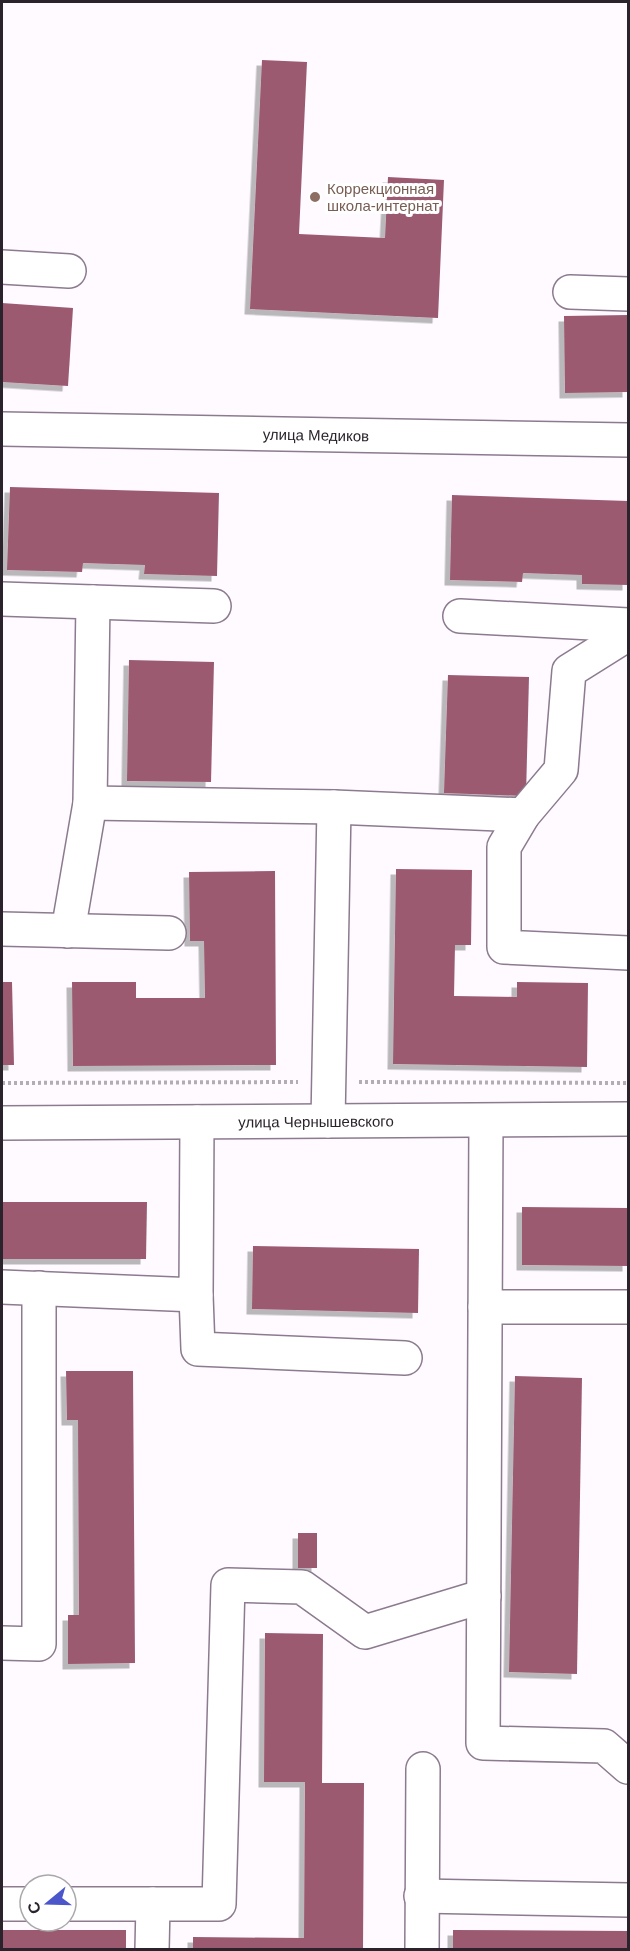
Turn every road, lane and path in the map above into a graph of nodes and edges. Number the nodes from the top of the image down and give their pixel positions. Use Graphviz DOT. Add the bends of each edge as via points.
graph roads {
  1 [pos="2,267"];
  2 [pos="69,271"];
  3 [pos="570,292"];
  4 [pos="628,294"];
  5 [pos="2,429"];
  6 [pos="628,440"];
  7 [pos="2,599"];
  8 [pos="93,602"];
  9 [pos="214,606"];
  10 [pos="460,616"];
  11 [pos="628,625"];
  12 [pos="628,634"];
  13 [pos="90,802"];
  14 [pos="334,807"];
  15 [pos="523,815"];
  16 [pos="2,929"];
  17 [pos="68,931"];
  18 [pos="169,933"];
  19 [pos="628,954"];
  20 [pos="628,1119"];
  21 [pos="328,1121"];
  22 [pos="486,1121"];
  23 [pos="197,1122"];
  24 [pos="2,1123"];
  25 [pos="2,1287"];
  26 [pos="39,1288"];
  27 [pos="196,1295"];
  28 [pos="485,1307"];
  29 [pos="628,1307"];
  30 [pos="405,1358"];
  31 [pos="484,1596"];
  32 [pos="2,1643"];
  33 [pos="628,1767"];
  34 [pos="423,1769"];
  35 [pos="422,1896"];
  36 [pos="628,1900"];
  37 [pos="2,1904"];
  38 [pos="18,1904"];
  39 [pos="78,1904"];
  40 [pos="153,1904"];
  41 [pos="152,1950"];
  42 [pos="422,1950"];
  1 -- 2 [label="street"];
  3 -- 4 [label="street"];
  5 -- 6 [label="street, улица Медиков"];
  7 -- 8 [label="street"];
  8 -- 9 [label="street"];
  8 -- 13 [label="street"];
  10 -- 11 [label="street"];
  12 -- 15 [label="street" via="569,671 561,770"];
  13 -- 14 [label="street"];
  13 -- 17 [label="street"];
  14 -- 15 [label="street"];
  14 -- 21 [label="street"];
  15 -- 19 [label="street" via="504,847 504,947"];
  16 -- 17 [label="street"];
  17 -- 18 [label="street"];
  20 -- 22 [label="street, улица Чернышевского"];
  21 -- 22 [label="street, улица Чернышевского"];
  21 -- 23 [label="street, улица Чернышевского"];
  22 -- 28 [label="street"];
  23 -- 24 [label="street, улица Чернышевского"];
  23 -- 27 [label="street"];
  25 -- 26 [label="street"];
  26 -- 27 [label="street"];
  26 -- 32 [label="street" via="39,1644"];
  27 -- 30 [label="street" via="198,1349"];
  28 -- 29 [label="street"];
  28 -- 31 [label="street"];
  31 -- 33 [label="street" via="483,1743 604,1746"];
  31 -- 40 [label="street" via="365,1632 302,1587 228,1585 219,1904"];
  34 -- 35 [label="street"];
  35 -- 36 [label="street"];
  35 -- 42 [label="street"];
  37 -- 38 [label="street"];
  39 -- 40 [label="street"];
  40 -- 41 [label="street"];
}
